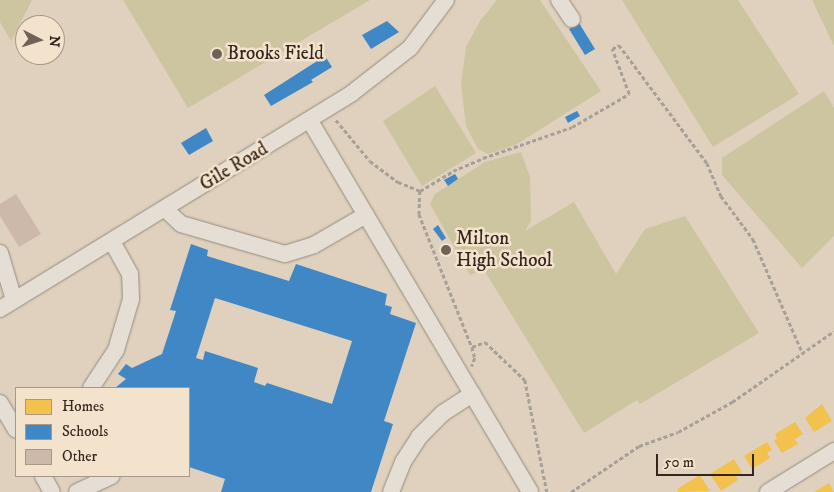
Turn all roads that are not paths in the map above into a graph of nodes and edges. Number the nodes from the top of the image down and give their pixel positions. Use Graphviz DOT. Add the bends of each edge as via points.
graph roads {
  1 [pos="446,0"];
  2 [pos="559,0"];
  3 [pos="572,19"];
  4 [pos="310,121"];
  5 [pos="165,209"];
  6 [pos="366,215"];
  7 [pos="112,242"];
  8 [pos="0,253"];
  9 [pos="14,300"];
  10 [pos="0,309"];
  11 [pos="92,387"];
  12 [pos="472,394"];
  13 [pos="0,403"];
  14 [pos="15,428"];
  15 [pos="834,451"];
  16 [pos="44,477"];
  17 [pos="110,477"];
  18 [pos="52,492"];
  19 [pos="77,492"];
  20 [pos="391,492"];
  21 [pos="530,492"];
  22 [pos="768,492"];
  1 -- 4 [label="street, Gile Road" via="410,48"];
  2 -- 3 [label="street"];
  4 -- 5 [label="street, Gile Road"];
  4 -- 6 [label="street"];
  5 -- 6 [label="street" via="175,221 187,226 285,254 314,245"];
  5 -- 7 [label="street, Gile Road"];
  6 -- 12 [label="street"];
  7 -- 9 [label="street, Gile Road"];
  7 -- 11 [label="street" via="130,274 131,299 116,350"];
  8 -- 9 [label="street"];
  9 -- 10 [label="street, Gile Road"];
  12 -- 20 [label="street" via="443,413 419,437 403,462"];
  12 -- 21 [label="street"];
  13 -- 14 [label="street"];
  15 -- 22 [label="street"];
  16 -- 18 [label="street"];
  17 -- 19 [label="street"];
}
